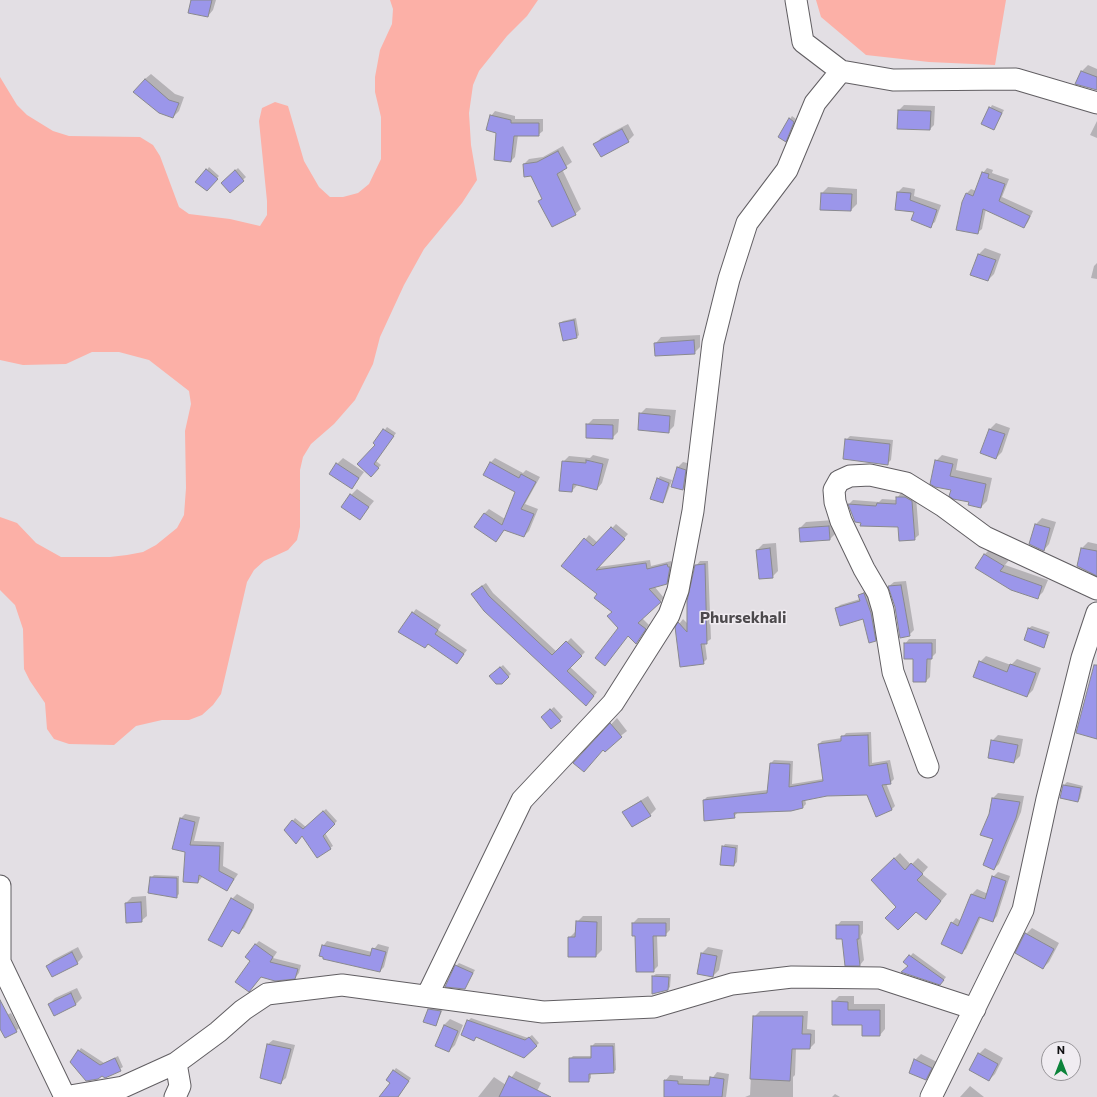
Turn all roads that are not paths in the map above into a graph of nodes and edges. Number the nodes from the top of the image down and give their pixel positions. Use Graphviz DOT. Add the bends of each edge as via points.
graph roads {
  1 [pos="796,0"];
  2 [pos="841,71"];
  3 [pos="1097,103"];
  4 [pos="1097,589"];
  5 [pos="1097,613"];
  6 [pos="928,767"];
  7 [pos="0,886"];
  8 [pos="1,965"];
  9 [pos="427,996"];
  10 [pos="975,1009"];
  11 [pos="176,1063"];
  12 [pos="64,1097"];
  13 [pos="175,1097"];
  14 [pos="931,1097"];
  1 -- 2 [label="street" via="803,42"];
  2 -- 3 [label="street" via="893,80 1016,79"];
  2 -- 9 [label="street" via="815,102 787,170 747,223 729,279 713,343 691,524 678,590 669,615 613,703 522,800"];
  4 -- 6 [label="street" via="985,537 906,483 870,475 850,476 839,481 834,490 835,502 878,593 893,672"];
  5 -- 10 [label="street" via="1082,658 1023,910"];
  7 -- 8 [label="street"];
  8 -- 12 [label="street"];
  9 -- 10 [label="street" via="551,1011 654,1006 732,984 792,977 880,978"];
  9 -- 11 [label="street" via="342,985 267,994"];
  10 -- 14 [label="street"];
  11 -- 12 [label="street" via="123,1087"];
  11 -- 13 [label="street" via="180,1086"];
}
